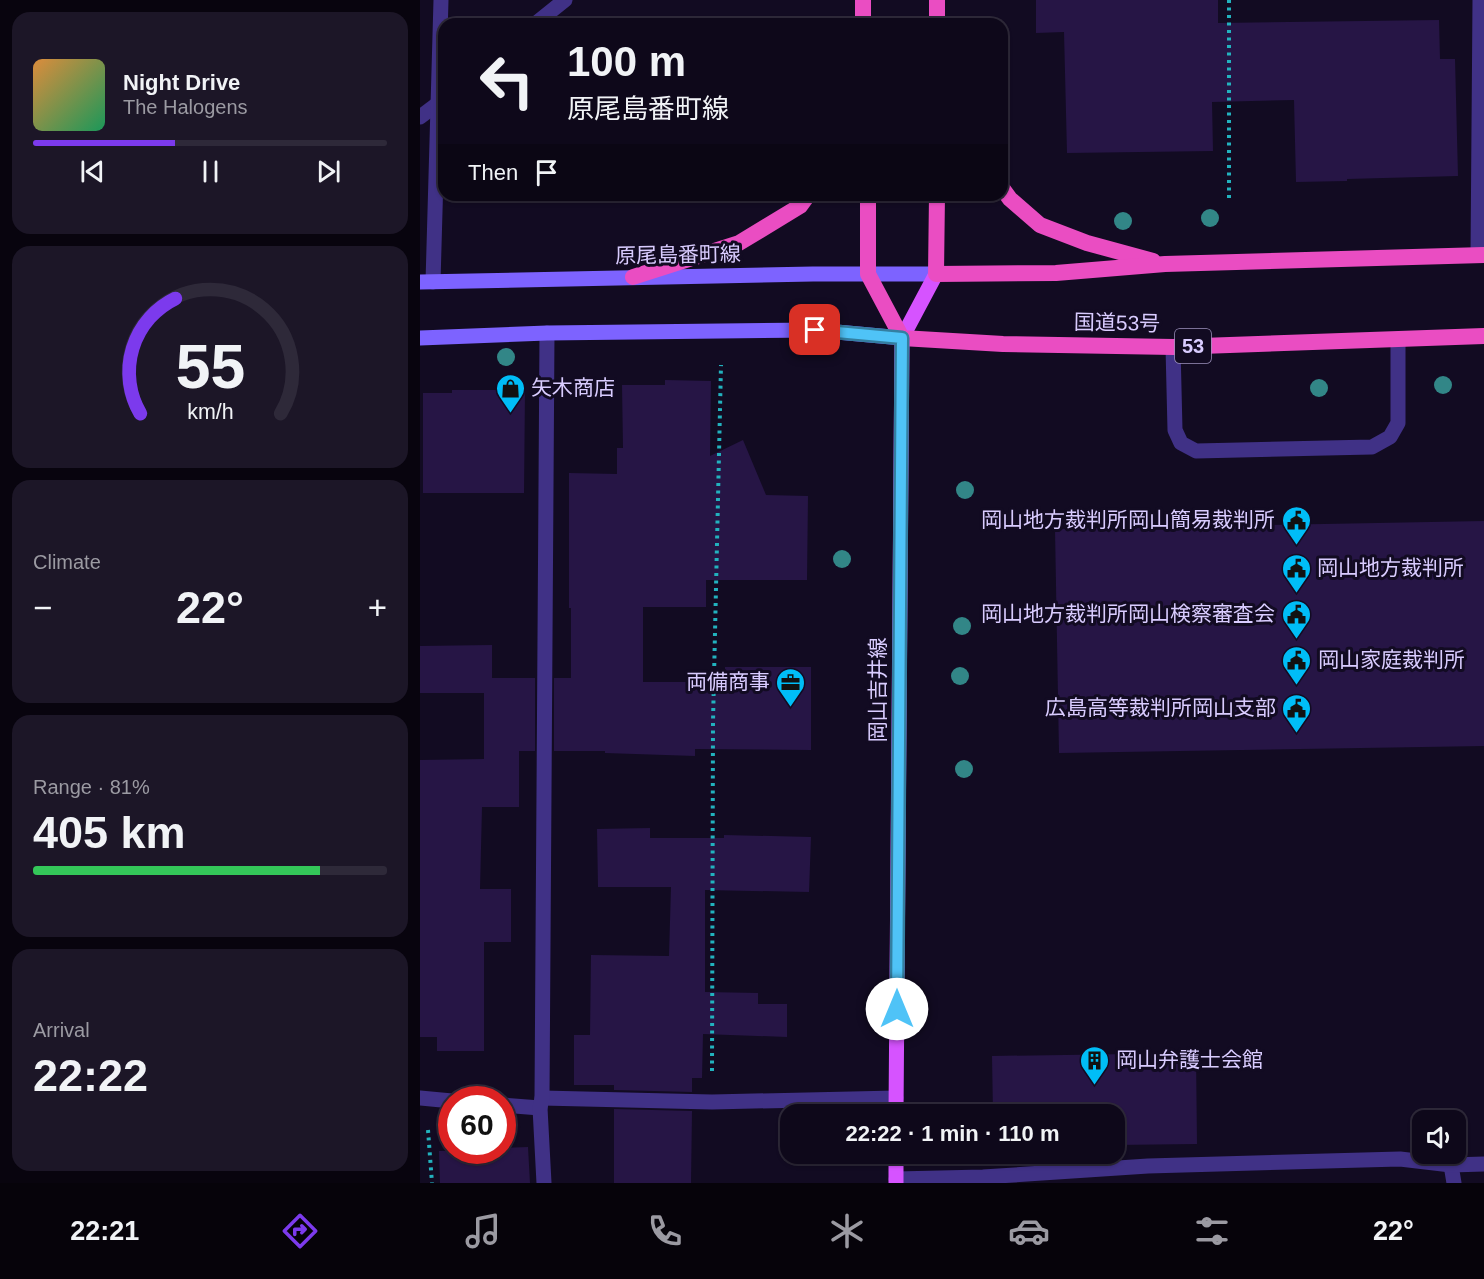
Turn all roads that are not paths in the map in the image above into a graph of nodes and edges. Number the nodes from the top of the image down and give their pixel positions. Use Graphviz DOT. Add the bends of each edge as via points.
graph roads {
  1 [pos="441,0"];
  2 [pos="565,0"];
  3 [pos="863,0"];
  4 [pos="937,0"];
  5 [pos="1480,0"];
  6 [pos="441,18"];
  7 [pos="543,18"];
  8 [pos="863,18"];
  9 [pos="937,18"];
  10 [pos="438,104"];
  11 [pos="420,117"];
  12 [pos="438,161"];
  13 [pos="1008,196"];
  14 [pos="804,201"];
  15 [pos="868,201"];
  16 [pos="937,201"];
  17 [pos="1481,255"];
  18 [pos="1165,264"];
  19 [pos="868,274"];
  20 [pos="936,274"];
  21 [pos="633,277"];
  22 [pos="427,282"];
  23 [pos="547,333"];
  24 [pos="1484,336"];
  25 [pos="420,338"];
  26 [pos="902,338"];
  27 [pos="1398,339"];
  28 [pos="1173,347"];
  29 [pos="423,1098"];
  30 [pos="896,1098"];
  31 [pos="438,1100"];
  32 [pos="541,1103"];
  33 [pos="516,1104"];
  34 [pos="896,1104"];
  35 [pos="896,1164"];
  36 [pos="1484,1164"];
  37 [pos="1450,1165"];
  38 [pos="1148,1167"];
  39 [pos="896,1181"];
  40 [pos="544,1183"];
  41 [pos="1148,1183"];
  42 [pos="1454,1183"];
  1 -- 6 [label="street"];
  2 -- 7 [label="street"];
  3 -- 8 [label="highway"];
  4 -- 9 [label="highway"];
  5 -- 17 [label="street"];
  10 -- 11 [label="street"];
  12 -- 22 [label="street"];
  13 -- 18 [label="highway" via="1040,225 1087,243"];
  14 -- 21 [label="highway" via="739,243"];
  15 -- 19 [label="highway"];
  16 -- 20 [label="highway"];
  17 -- 18 [label="highway"];
  18 -- 20 [label="highway" via="1056,273"];
  19 -- 20 [label="main road, 原尾島番町線"];
  19 -- 21 [label="main road, 原尾島番町線"];
  19 -- 26 [label="highway"];
  20 -- 26 [label="main road, 岡山吉井線"];
  21 -- 22 [label="main road, 原尾島番町線"];
  23 -- 25 [label="main road"];
  23 -- 26 [label="main road" via="815,330"];
  23 -- 32 [label="street"];
  24 -- 27 [label="highway, 国道53号 / 53"];
  26 -- 28 [label="highway, 国道53号 / 53"];
  26 -- 30 [label="main road, 岡山吉井線"];
  27 -- 28 [label="highway, 国道53号 / 53"];
  27 -- 28 [label="street" via="1398,423 1390,437 1372,447 1196,451 1181,443 1175,430"];
  29 -- 31 [label="street"];
  30 -- 32 [label="street"];
  30 -- 34 [label="main road, 岡山吉井線"];
  32 -- 33 [label="street"];
  32 -- 40 [label="street"];
  35 -- 39 [label="main road"];
  36 -- 37 [label="street"];
  37 -- 38 [label="street" via="1400,1159"];
  37 -- 42 [label="street"];
  38 -- 39 [label="street"];
  38 -- 41 [label="street"];
}
